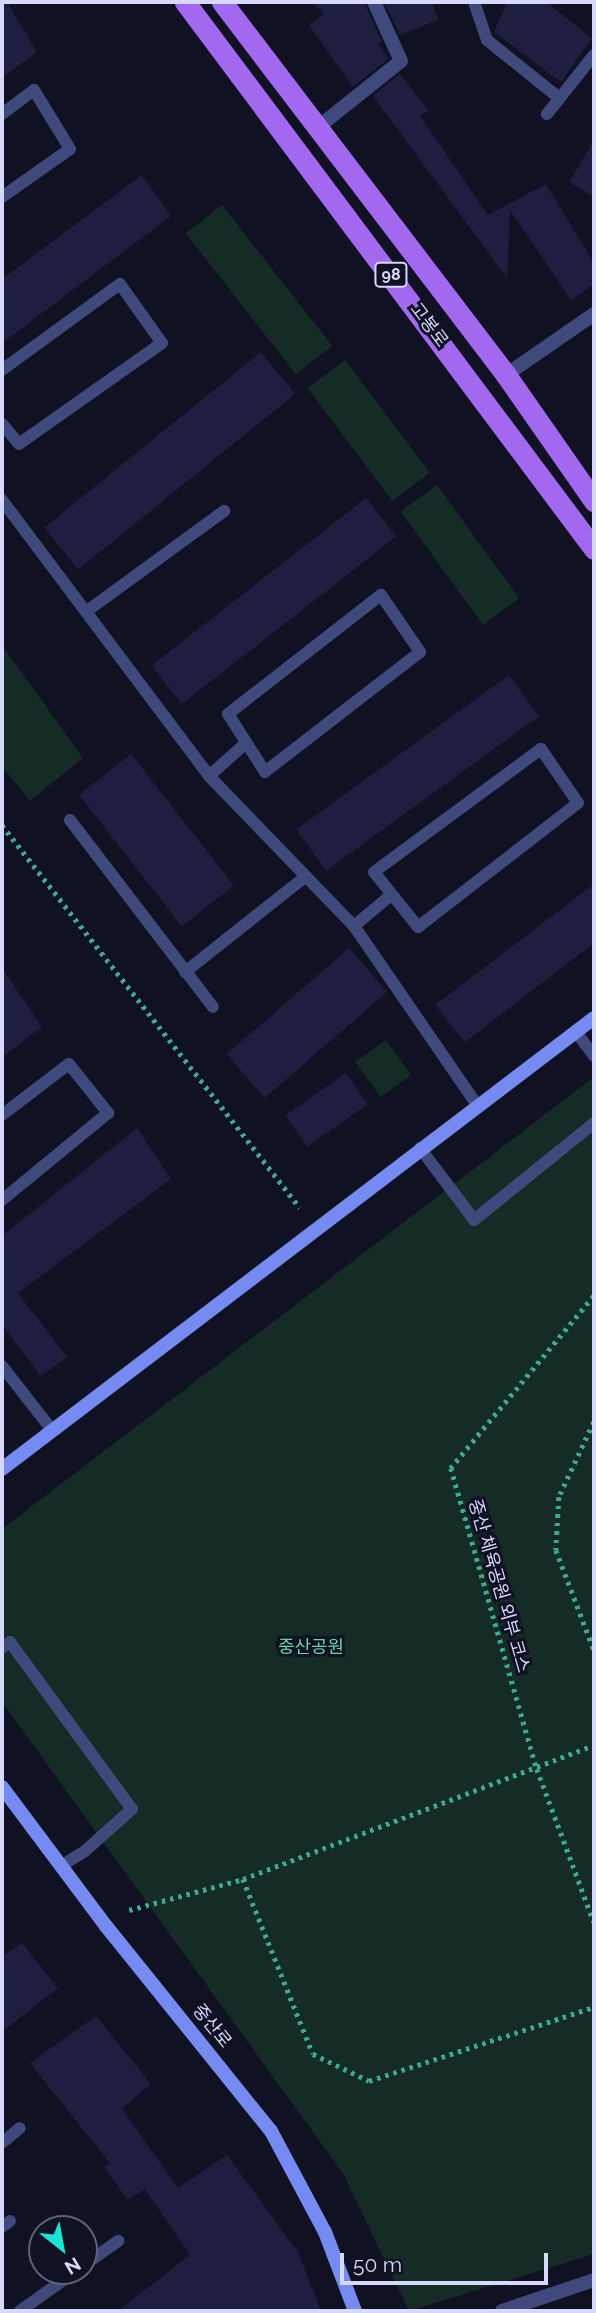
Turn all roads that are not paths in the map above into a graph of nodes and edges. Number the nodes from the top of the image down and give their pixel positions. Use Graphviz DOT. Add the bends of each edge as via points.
graph roads {
  1 [pos="185,2"];
  2 [pos="222,2"];
  3 [pos="374,2"];
  4 [pos="474,2"];
  5 [pos="594,55"];
  6 [pos="558,97"];
  7 [pos="2,114"];
  8 [pos="547,114"];
  9 [pos="317,128"];
  10 [pos="2,197"];
  11 [pos="594,314"];
  12 [pos="2,370"];
  13 [pos="506,375"];
  14 [pos="2,424"];
  15 [pos="2,500"];
  16 [pos="594,501"];
  17 [pos="224,511"];
  18 [pos="594,550"];
  19 [pos="87,611"];
  20 [pos="246,743"];
  21 [pos="209,776"];
  22 [pos="70,820"];
  23 [pos="306,876"];
  24 [pos="391,895"];
  25 [pos="354,926"];
  26 [pos="185,972"];
  27 [pos="213,1007"];
  28 [pos="594,1018"];
  29 [pos="576,1032"];
  30 [pos="594,1056"];
  31 [pos="477,1105"];
  32 [pos="2,1115"];
  33 [pos="594,1123"];
  34 [pos="420,1149"];
  35 [pos="2,1200"];
  36 [pos="2,1366"];
  37 [pos="52,1430"];
  38 [pos="2,1469"];
  39 [pos="2,1647"];
  40 [pos="2,1787"];
  41 [pos="61,1866"];
  42 [pos="20,2129"];
  43 [pos="2,2143"];
  44 [pos="118,2241"];
  45 [pos="98,2255"];
  46 [pos="594,2280"];
  47 [pos="56,2285"];
  48 [pos="20,2311"];
  49 [pos="355,2311"];
  50 [pos="502,2311"];
  1 -- 18 [label="main road, 고봉로 / 98"];
  2 -- 9 [label="main road, 고봉로 / 98"];
  3 -- 9 [label="street" via="401,61"];
  4 -- 6 [label="lane" via="487,40"];
  5 -- 6 [label="lane"];
  6 -- 8 [label="lane"];
  7 -- 10 [label="lane" via="34,90 70,149"];
  9 -- 13 [label="main road, 고봉로 / 98"];
  11 -- 13 [label="street"];
  12 -- 14 [label="lane" via="120,284 162,343 19,444"];
  13 -- 16 [label="main road, 고봉로 / 98"];
  15 -- 19 [label="lane"];
  17 -- 19 [label="lane"];
  19 -- 21 [label="lane"];
  20 -- 20 [label="lane" via="228,714 381,595 420,652 265,772"];
  20 -- 21 [label="lane"];
  21 -- 23 [label="lane"];
  22 -- 26 [label="lane"];
  23 -- 25 [label="lane"];
  23 -- 26 [label="lane"];
  24 -- 24 [label="lane" via="374,872 541,749 578,803 418,927"];
  24 -- 25 [label="lane"];
  25 -- 31 [label="lane"];
  26 -- 27 [label="lane"];
  28 -- 29 [label="street"];
  29 -- 30 [label="lane"];
  29 -- 31 [label="street"];
  31 -- 34 [label="street"];
  32 -- 35 [label="lane" via="69,1064 108,1112"];
  33 -- 34 [label="lane" via="474,1220"];
  34 -- 37 [label="street"];
  36 -- 37 [label="lane"];
  37 -- 38 [label="street"];
  39 -- 41 [label="lane" via="9,1642 132,1809"];
  40 -- 41 [label="street, 중산로"];
  41 -- 49 [label="street, 중산로" via="271,2131 325,2232"];
  42 -- 43 [label="lane"];
  44 -- 45 [label="lane"];
  46 -- 50 [label="street"];
  47 -- 48 [label="lane"];
}
